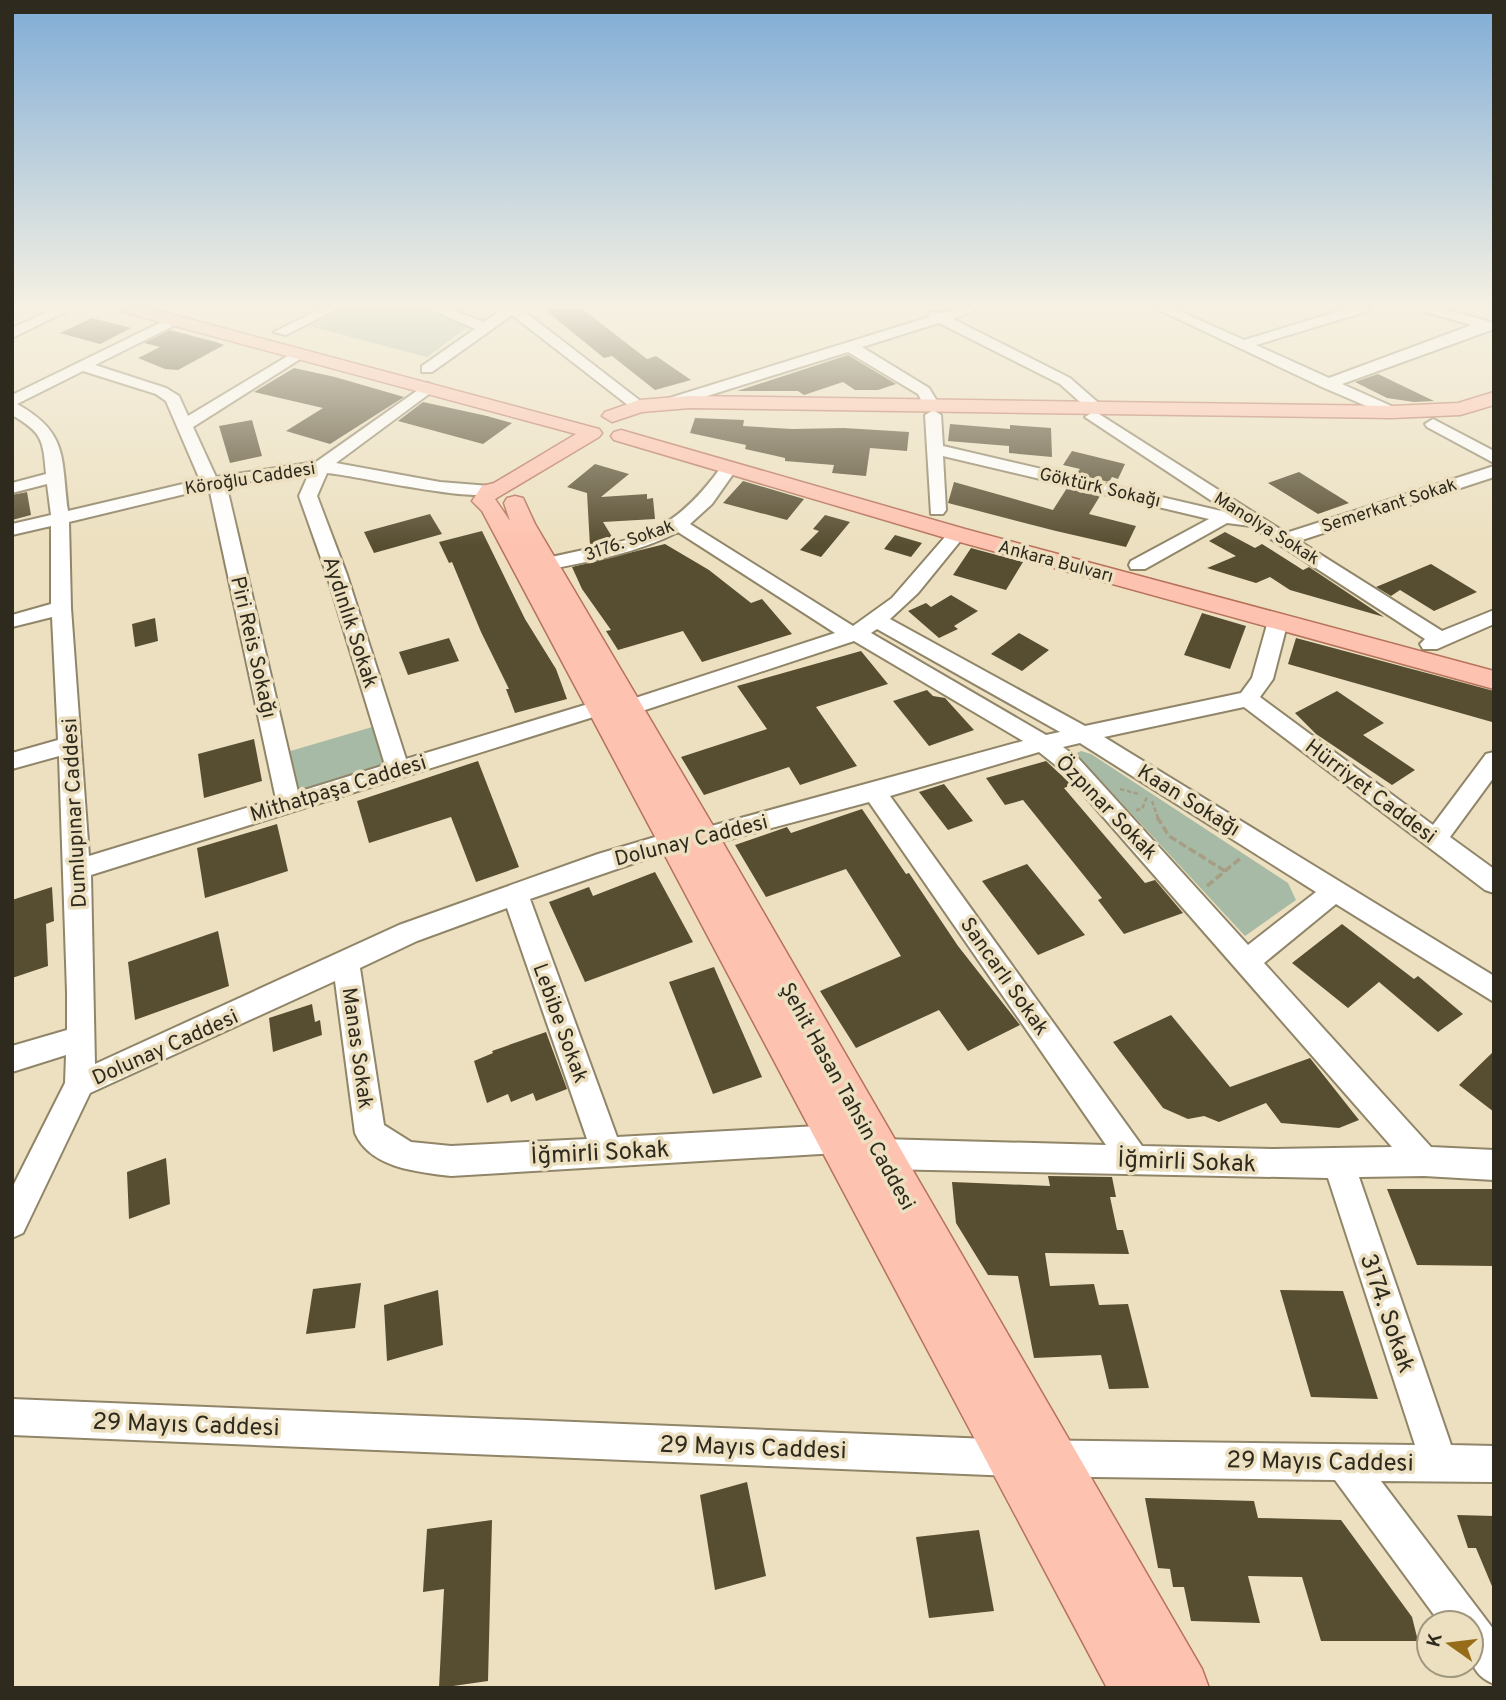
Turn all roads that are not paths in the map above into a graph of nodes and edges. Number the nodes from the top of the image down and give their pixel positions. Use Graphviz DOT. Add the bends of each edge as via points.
graph roads {
  1 [pos="39,387"];
  2 [pos="149,387"];
  3 [pos="246,387"];
  4 [pos="417,387"];
  5 [pos="465,387"];
  6 [pos="583,387"];
  7 [pos="718,387"];
  8 [pos="918,387"];
  9 [pos="1071,387"];
  10 [pos="1335,387"];
  11 [pos="1494,398"];
  12 [pos="12,401"];
  13 [pos="669,403"];
  14 [pos="12,408"];
  15 [pos="932,410"];
  16 [pos="1094,412"];
  17 [pos="1392,412"];
  18 [pos="1494,415"];
  19 [pos="1433,424"];
  20 [pos="186,425"];
  21 [pos="616,425"];
  22 [pos="936,449"];
  23 [pos="1494,458"];
  24 [pos="730,467"];
  25 [pos="318,471"];
  26 [pos="1494,471"];
  27 [pos="54,477"];
  28 [pos="215,487"];
  29 [pos="12,488"];
  30 [pos="500,498"];
  31 [pos="937,510"];
  32 [pos="1225,517"];
  33 [pos="59,524"];
  34 [pos="677,524"];
  35 [pos="1264,526"];
  36 [pos="12,530"];
  37 [pos="957,534"];
  38 [pos="1285,539"];
  39 [pos="12,542"];
  40 [pos="546,564"];
  41 [pos="1138,565"];
  42 [pos="61,608"];
  43 [pos="1494,616"];
  44 [pos="12,621"];
  45 [pos="878,621"];
  46 [pos="1278,621"];
  47 [pos="855,634"];
  48 [pos="1436,642"];
  49 [pos="1494,661"];
  50 [pos="1494,680"];
  51 [pos="1248,699"];
  52 [pos="613,708"];
  53 [pos="1082,734"];
  54 [pos="1043,743"];
  55 [pos="70,745"];
  56 [pos="1494,760"];
  57 [pos="12,761"];
  58 [pos="398,769"];
  59 [pos="874,792"];
  60 [pos="288,802"];
  61 [pos="688,839"];
  62 [pos="1436,839"];
  63 [pos="78,869"];
  64 [pos="1494,883"];
  65 [pos="1336,890"];
  66 [pos="515,894"];
  67 [pos="1247,961"];
  68 [pos="346,962"];
  69 [pos="1494,990"];
  70 [pos="81,1038"];
  71 [pos="12,1059"];
  72 [pos="80,1084"];
  73 [pos="370,1133"];
  74 [pos="837,1139"];
  75 [pos="607,1152"];
  76 [pos="880,1154"];
  77 [pos="1134,1160"];
  78 [pos="1424,1161"];
  79 [pos="1338,1163"];
  80 [pos="1494,1165"];
  81 [pos="12,1222"];
  82 [pos="12,1417"];
  83 [pos="1050,1456"];
  84 [pos="1013,1458"];
  85 [pos="1344,1462"];
  86 [pos="1439,1463"];
  87 [pos="1494,1464"];
  88 [pos="1454,1609"];
  89 [pos="1136,1688"];
  90 [pos="1183,1688"];
  1 -- 12 [label="street"];
  2 -- 20 [label="street, Piri Reis Sokağı" via="173,399"];
  3 -- 20 [label="street"];
  4 -- 25 [label="street"];
  5 -- 21 [label="main road, Ankara Bulvarı"];
  6 -- 21 [label="street"];
  7 -- 13 [label="street"];
  8 -- 15 [label="street"];
  9 -- 16 [label="street, Manolya Sokak"];
  10 -- 17 [label="street"];
  11 -- 17 [label="main road" via="1460,409"];
  13 -- 15 [label="main road"];
  13 -- 21 [label="main road"];
  14 -- 27 [label="street, Dumlupınar Caddesi" via="45,430 51,441"];
  15 -- 16 [label="main road"];
  15 -- 21 [label="main road" via="668,412"];
  15 -- 22 [label="street"];
  16 -- 17 [label="main road"];
  16 -- 19 [label="main road"];
  16 -- 35 [label="street, Manolya Sokak"];
  18 -- 19 [label="main road"];
  19 -- 23 [label="street"];
  20 -- 28 [label="street, Piri Reis Sokağı"];
  21 -- 24 [label="main road, Ankara Bulvarı"];
  21 -- 30 [label="main road"];
  21 -- 31 [label="main road, Ankara Bulvarı"];
  22 -- 31 [label="street"];
  22 -- 32 [label="street, Göktürk Sokağı"];
  24 -- 34 [label="street, 3176. Sokak" via="700,507"];
  24 -- 37 [label="main road, Ankara Bulvarı"];
  25 -- 28 [label="street, Köroğlu Caddesi"];
  25 -- 30 [label="street, Köroğlu Caddesi"];
  25 -- 58 [label="street, Aydınlık Sokak" via="308,496 311,509 337,575"];
  26 -- 38 [label="street, Semerkant Sokak"];
  27 -- 29 [label="street"];
  27 -- 33 [label="street, Dumlupınar Caddesi"];
  28 -- 33 [label="street, Köroğlu Caddesi"];
  28 -- 60 [label="street, Piri Reis Sokağı"];
  30 -- 40 [label="main road, Şehit Hasan Tahsin Caddesi" via="523,524"];
  30 -- 52 [label="main road, Şehit Hasan Tahsin Caddesi"];
  31 -- 41 [label="main road, Ankara Bulvarı"];
  32 -- 35 [label="street, Göktürk Sokağı"];
  32 -- 41 [label="street"];
  33 -- 36 [label="street, Köroğlu Caddesi"];
  33 -- 39 [label="street, Köroğlu Caddesi"];
  33 -- 42 [label="street, Dumlupınar Caddesi"];
  34 -- 40 [label="street, 3176. Sokak" via="610,550"];
  34 -- 47 [label="street, Özpınar Sokak" via="833,625"];
  35 -- 38 [label="street, Manolya Sokak"];
  37 -- 45 [label="street, Mithatpaşa Caddesi" via="904,600"];
  37 -- 46 [label="main road, Ankara Bulvarı"];
  38 -- 48 [label="street, Manolya Sokak"];
  40 -- 52 [label="main road, Şehit Hasan Tahsin Caddesi"];
  41 -- 48 [label="main road, Ankara Bulvarı"];
  42 -- 44 [label="street"];
  42 -- 55 [label="street, Dumlupınar Caddesi"];
  43 -- 48 [label="street"];
  45 -- 47 [label="street, Mithatpaşa Caddesi"];
  45 -- 53 [label="street, Kaan Sokağı"];
  46 -- 50 [label="main road, Ankara Bulvarı"];
  46 -- 51 [label="street" via="1262,679"];
  47 -- 52 [label="street, Mithatpaşa Caddesi"];
  47 -- 54 [label="street, Özpınar Sokak"];
  48 -- 49 [label="main road, Ankara Bulvarı"];
  51 -- 53 [label="street, Dolunay Caddesi"];
  51 -- 62 [label="street, Hürriyet Caddesi"];
  52 -- 58 [label="street, Mithatpaşa Caddesi"];
  52 -- 61 [label="main road, Şehit Hasan Tahsin Caddesi"];
  53 -- 54 [label="street, Dolunay Caddesi"];
  53 -- 65 [label="street, Kaan Sokağı"];
  54 -- 59 [label="street, Dolunay Caddesi"];
  54 -- 67 [label="street, Özpınar Sokak" via="1071,765"];
  55 -- 57 [label="street"];
  55 -- 63 [label="street, Dumlupınar Caddesi"];
  56 -- 62 [label="street"];
  58 -- 60 [label="street, Mithatpaşa Caddesi"];
  59 -- 61 [label="street, Dolunay Caddesi"];
  59 -- 77 [label="street, Sancarlı Sokak"];
  60 -- 63 [label="street, Mithatpaşa Caddesi"];
  61 -- 66 [label="street, Dolunay Caddesi"];
  61 -- 74 [label="main road, Şehit Hasan Tahsin Caddesi"];
  61 -- 76 [label="main road, Şehit Hasan Tahsin Caddesi"];
  62 -- 64 [label="street, Hürriyet Caddesi"];
  63 -- 70 [label="street, Dumlupınar Caddesi"];
  65 -- 67 [label="street"];
  65 -- 69 [label="street, Kaan Sokağı"];
  66 -- 68 [label="street, Dolunay Caddesi" via="408,933"];
  66 -- 75 [label="street, Lebibe Sokak"];
  67 -- 78 [label="street, Özpınar Sokak"];
  68 -- 72 [label="street, Dolunay Caddesi"];
  68 -- 73 [label="street, Manas Sokak"];
  70 -- 71 [label="street"];
  70 -- 72 [label="street, Dumlupınar Caddesi"];
  72 -- 81 [label="street, Dumlupınar Caddesi"];
  73 -- 75 [label="street, İğmirli Sokak" via="406,1156 451,1161"];
  74 -- 75 [label="street, İğmirli Sokak"];
  74 -- 84 [label="main road, Şehit Hasan Tahsin Caddesi"];
  76 -- 77 [label="street, İğmirli Sokak"];
  76 -- 83 [label="main road, Şehit Hasan Tahsin Caddesi"];
  77 -- 79 [label="street, İğmirli Sokak"];
  78 -- 79 [label="street, İğmirli Sokak"];
  78 -- 80 [label="street, İğmirli Sokak"];
  79 -- 86 [label="street, 3174. Sokak"];
  82 -- 84 [label="street, 29 Mayıs Caddesi"];
  83 -- 84 [label="street, 29 Mayıs Caddesi"];
  83 -- 85 [label="street, 29 Mayıs Caddesi"];
  83 -- 90 [label="main road, Şehit Hasan Tahsin Caddesi"];
  84 -- 89 [label="main road, Şehit Hasan Tahsin Caddesi"];
  85 -- 86 [label="street, 29 Mayıs Caddesi"];
  85 -- 88 [label="street"];
  86 -- 87 [label="street, 29 Mayıs Caddesi"];
}
